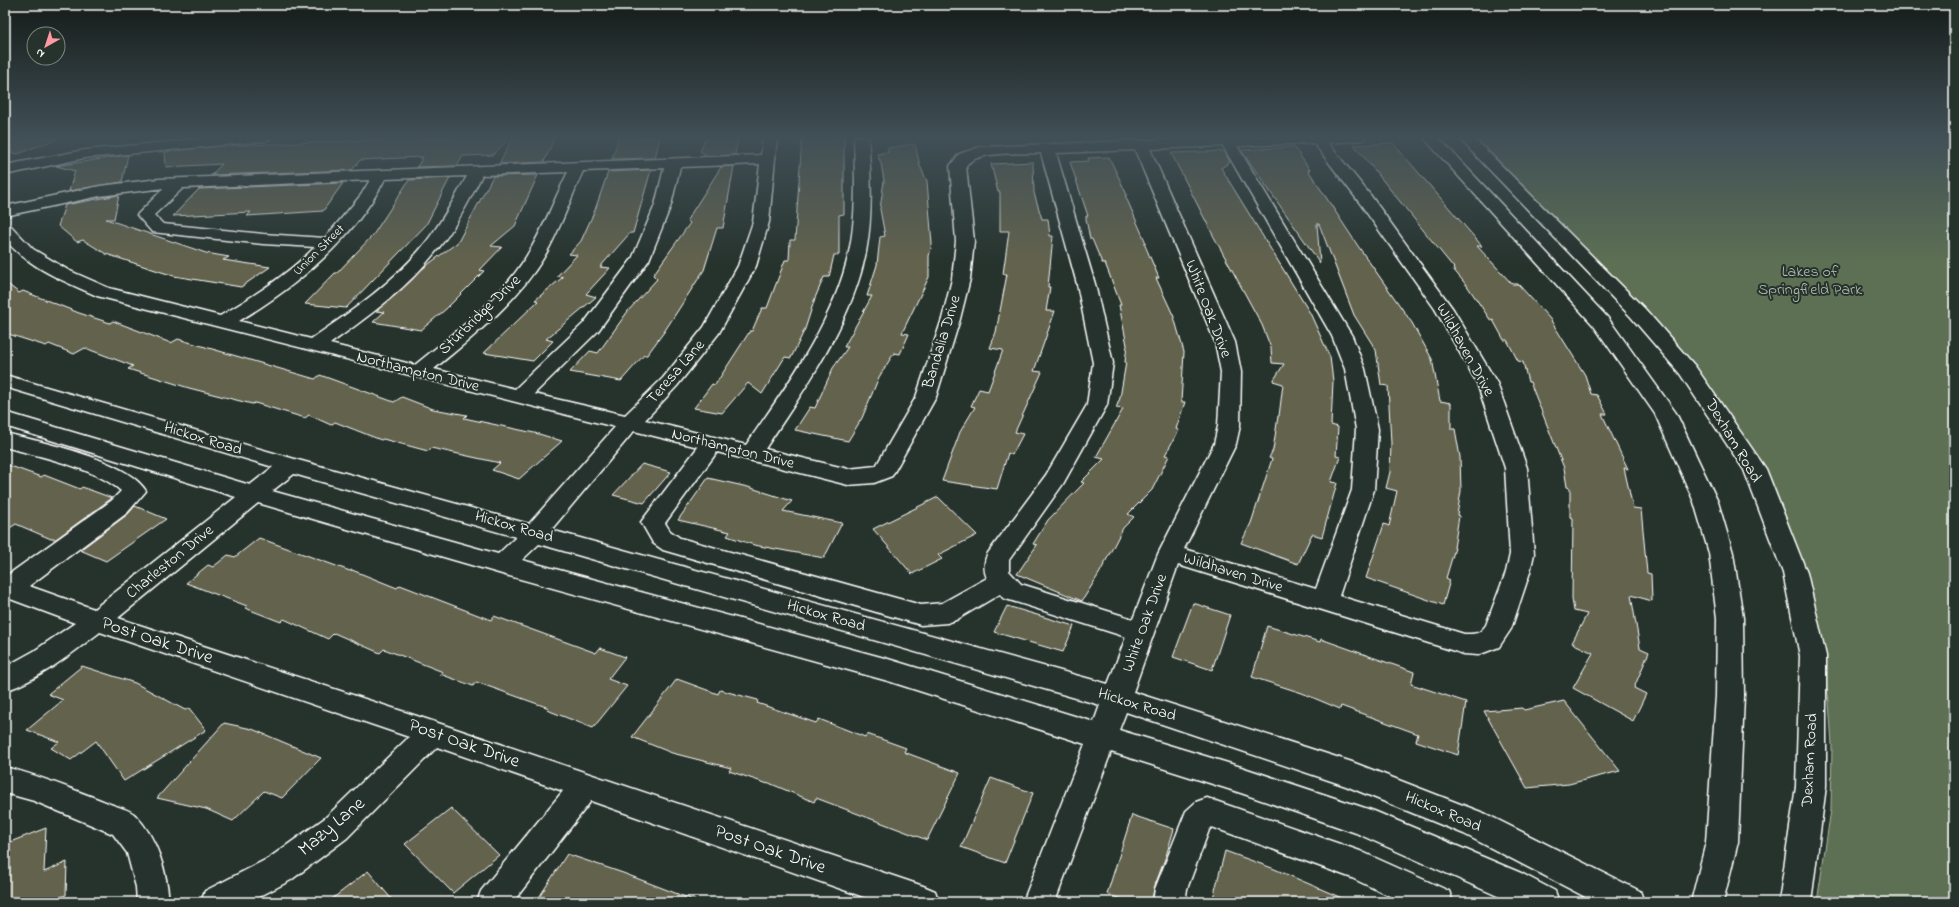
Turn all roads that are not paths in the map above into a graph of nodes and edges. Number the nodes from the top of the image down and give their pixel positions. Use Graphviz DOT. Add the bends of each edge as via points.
graph roads {
  1 [pos="272,179"];
  2 [pos="378,179"];
  3 [pos="472,179"];
  4 [pos="572,179"];
  5 [pos="669,179"];
  6 [pos="765,179"];
  7 [pos="863,179"];
  8 [pos="959,179"];
  9 [pos="1056,179"];
  10 [pos="1155,179"];
  11 [pos="1250,179"];
  12 [pos="1350,179"];
  13 [pos="1469,179"];
  14 [pos="1507,179"];
  15 [pos="180,183"];
  16 [pos="5,211"];
  17 [pos="5,230"];
  18 [pos="330,242"];
  19 [pos="222,323"];
  20 [pos="314,346"];
  21 [pos="418,372"];
  22 [pos="5,380"];
  23 [pos="519,397"];
  24 [pos="5,419"];
  25 [pos="629,424"];
  26 [pos="5,440"];
  27 [pos="712,444"];
  28 [pos="751,454"];
  29 [pos="290,465"];
  30 [pos="848,477"];
  31 [pos="253,494"];
  32 [pos="535,533"];
  33 [pos="1170,554"];
  34 [pos="502,565"];
  35 [pos="1003,581"];
  36 [pos="7,588"];
  37 [pos="1325,601"];
  38 [pos="97,622"];
  39 [pos="1142,632"];
  40 [pos="5,680"];
  41 [pos="1117,698"];
  42 [pos="432,733"];
  43 [pos="1102,737"];
  44 [pos="5,780"];
  45 [pos="585,786"];
  46 [pos="153,902"];
  47 [pos="217,902"];
  48 [pos="493,902"];
  49 [pos="923,902"];
  50 [pos="1039,902"];
  51 [pos="1169,902"];
  52 [pos="1437,902"];
  53 [pos="1543,902"];
  54 [pos="1628,902"];
  55 [pos="1707,902"];
  56 [pos="1795,902"];
  1 -- 15 [label="street"];
  2 -- 18 [label="street, Union Street" via="368,196"];
  3 -- 20 [label="street" via="426,254 374,304"];
  4 -- 21 [label="street, Sturbridge Drive" via="535,257 512,288 466,333"];
  5 -- 23 [label="street" via="663,205 640,260 591,327"];
  6 -- 25 [label="street, Teresa Lane" via="761,222 747,266 712,329 670,382"];
  7 -- 28 [label="street" via="854,268 831,326 799,383"];
  8 -- 30 [label="street, Bandalia Drive" via="965,241 960,279 951,320 926,396 884,471 874,475"];
  9 -- 35 [label="street" via="1086,284 1103,363 1097,406 1055,479 997,559 997,574"];
  10 -- 33 [label="street, White Oak Drive" via="1225,342 1231,372 1229,426 1225,444"];
  11 -- 37 [label="street" via="1342,336 1355,369 1367,429 1363,490"];
  12 -- 37 [label="street, Wildhaven Drive" via="1444,309 1487,384 1516,468 1522,554 1498,629 1490,640 1478,645 1464,644"];
  13 -- 55 [label="street" via="1601,322 1665,413 1706,502 1721,553 1730,618 1730,696 1722,842"];
  14 -- 56 [label="street, Dexham Road" via="1638,313 1688,370 1755,469 1795,573 1813,656 1811,786"];
  15 -- 16 [label="street" via="100,191"];
  15 -- 18 [label="street" via="145,215 158,228 256,238"];
  17 -- 19 [label="street, Northampton Drive" via="26,253 62,274 103,292"];
  18 -- 19 [label="street, Union Street" via="304,269"];
  19 -- 20 [label="street, Northampton Drive"];
  20 -- 21 [label="street, Northampton Drive"];
  21 -- 23 [label="street, Northampton Drive"];
  22 -- 29 [label="street, Hickox Road"];
  23 -- 25 [label="street, Northampton Drive"];
  24 -- 31 [label="street"];
  25 -- 27 [label="street, Northampton Drive"];
  25 -- 32 [label="street, Teresa Lane"];
  26 -- 36 [label="street" via="103,470 129,483 135,491 119,507"];
  27 -- 28 [label="street, Northampton Drive"];
  27 -- 35 [label="street" via="653,522 661,537 672,544 921,615 947,613"];
  28 -- 30 [label="street, Northampton Drive"];
  29 -- 31 [label="street, Charleston Drive"];
  29 -- 32 [label="street, Hickox Road"];
  31 -- 34 [label="street"];
  31 -- 38 [label="street, Charleston Drive"];
  32 -- 34 [label="street, Teresa Lane"];
  32 -- 41 [label="street, Hickox Road"];
  33 -- 37 [label="street, Wildhaven Drive"];
  33 -- 39 [label="street, White Oak Drive"];
  34 -- 43 [label="street" via="888,670"];
  35 -- 39 [label="street" via="1012,591"];
  36 -- 38 [label="street, Post Oak Drive"];
  38 -- 40 [label="street, Charleston Drive" via="42,660"];
  38 -- 42 [label="street, Post Oak Drive"];
  39 -- 41 [label="street, White Oak Drive"];
  41 -- 43 [label="street, White Oak Drive"];
  41 -- 54 [label="street, Hickox Road" via="1352,775 1475,824"];
  42 -- 45 [label="street, Post Oak Drive"];
  42 -- 47 [label="street, Mazy Lane" via="336,828 280,868"];
  43 -- 50 [label="street, White Oak Drive"];
  43 -- 53 [label="street" via="1363,821 1510,884"];
  44 -- 46 [label="street" via="38,789 124,824 141,847 152,887"];
  45 -- 48 [label="street"];
  45 -- 49 [label="street, Post Oak Drive"];
  51 -- 52 [label="street" via="1171,889 1197,821 1208,812 1360,866"];
}
